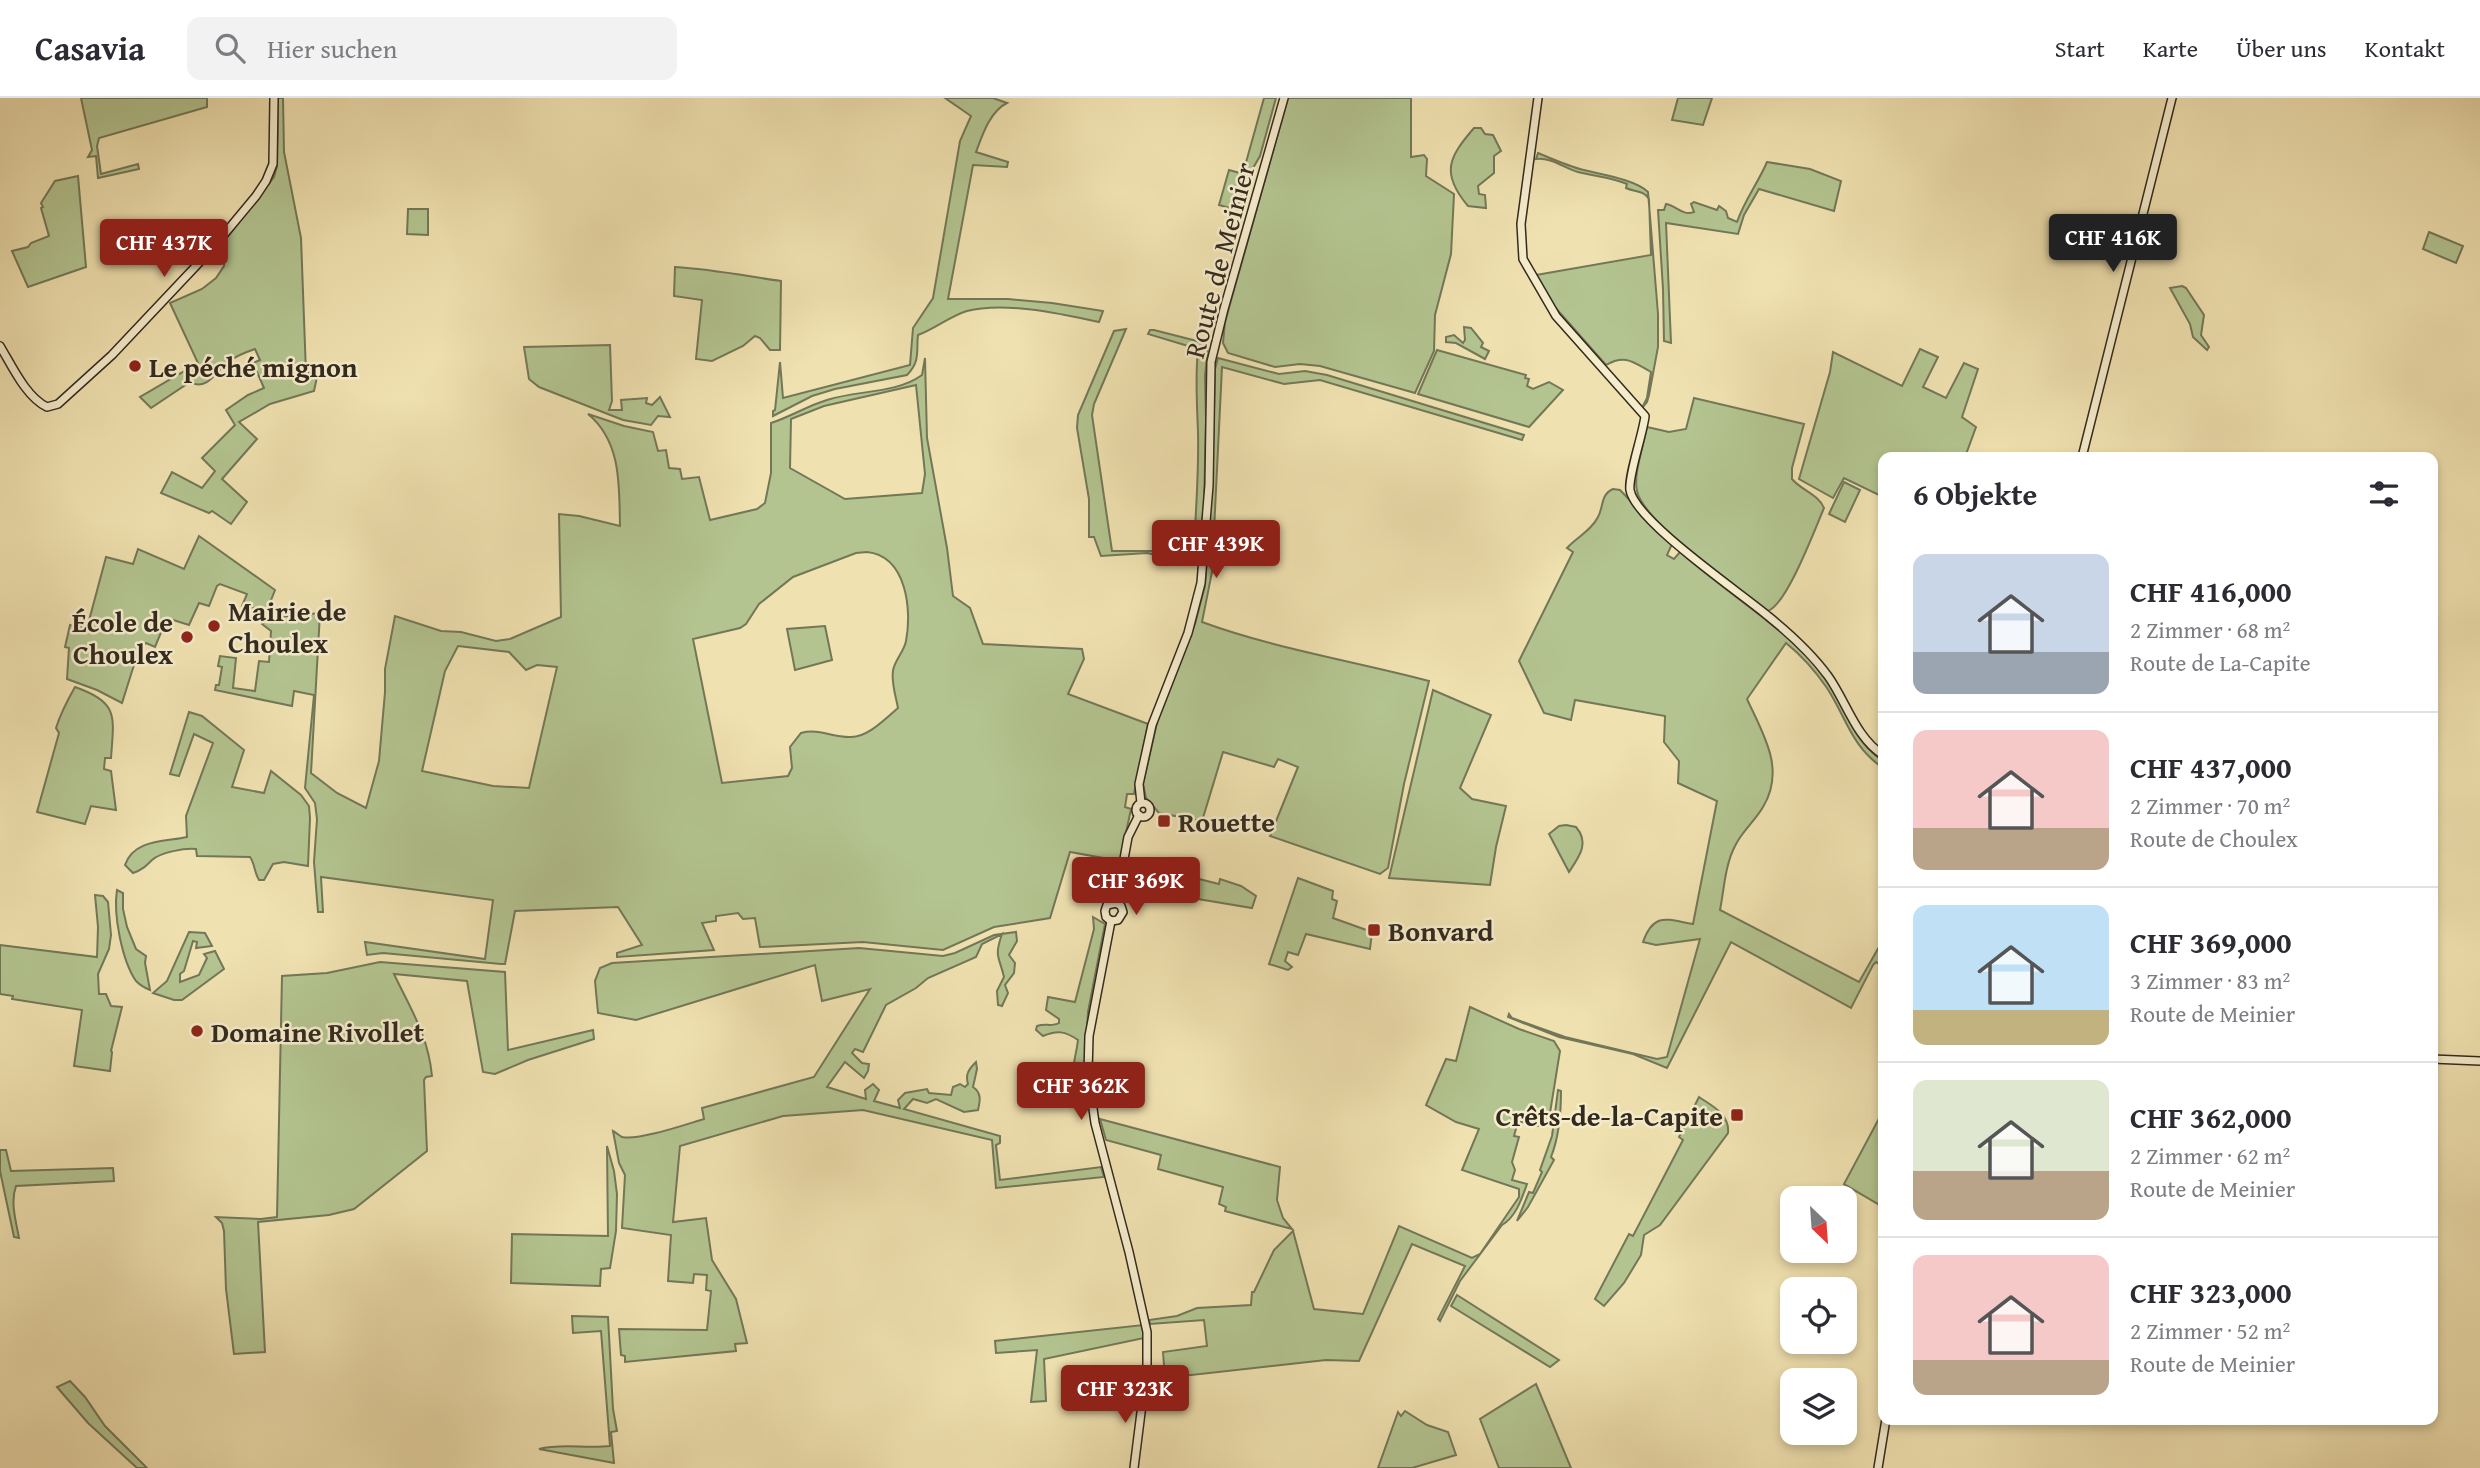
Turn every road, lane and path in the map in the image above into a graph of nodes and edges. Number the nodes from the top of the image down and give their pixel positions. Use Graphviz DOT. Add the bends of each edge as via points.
graph roads {
  1 [pos="274,98"];
  2 [pos="1284,98"];
  3 [pos="1538,98"];
  4 [pos="2172,98"];
  5 [pos="0,346"];
  6 [pos="2082,452"];
  7 [pos="1878,751"];
  8 [pos="1116,903"];
  9 [pos="1111,920"];
  10 [pos="2438,1059"];
  11 [pos="2480,1061"];
  12 [pos="1885,1425"];
  13 [pos="1134,1468"];
  14 [pos="1878,1468"];
  1 -- 5 [label="street" via="273,164 267,181 212,249 102,365 58,404 47,407 30,392"];
  2 -- 8 [label="street, Route de Meinier" via="1211,362 1209,485 1201,583 1152,725 1139,784 1139,815 1128,837"];
  3 -- 7 [label="street" via="1521,224 1522,255 1556,316 1644,416 1630,489 1639,505 1679,546 1770,617 1822,668"];
  4 -- 6 [label="street"];
  8 -- 9 [label="street" via="1107,905 1105,911"];
  8 -- 9 [label="street" via="1122,915"];
  9 -- 13 [label="street" via="1091,1018 1088,1073 1095,1122 1147,1332"];
  10 -- 11 [label="street"];
  12 -- 14 [label="street"];
}
